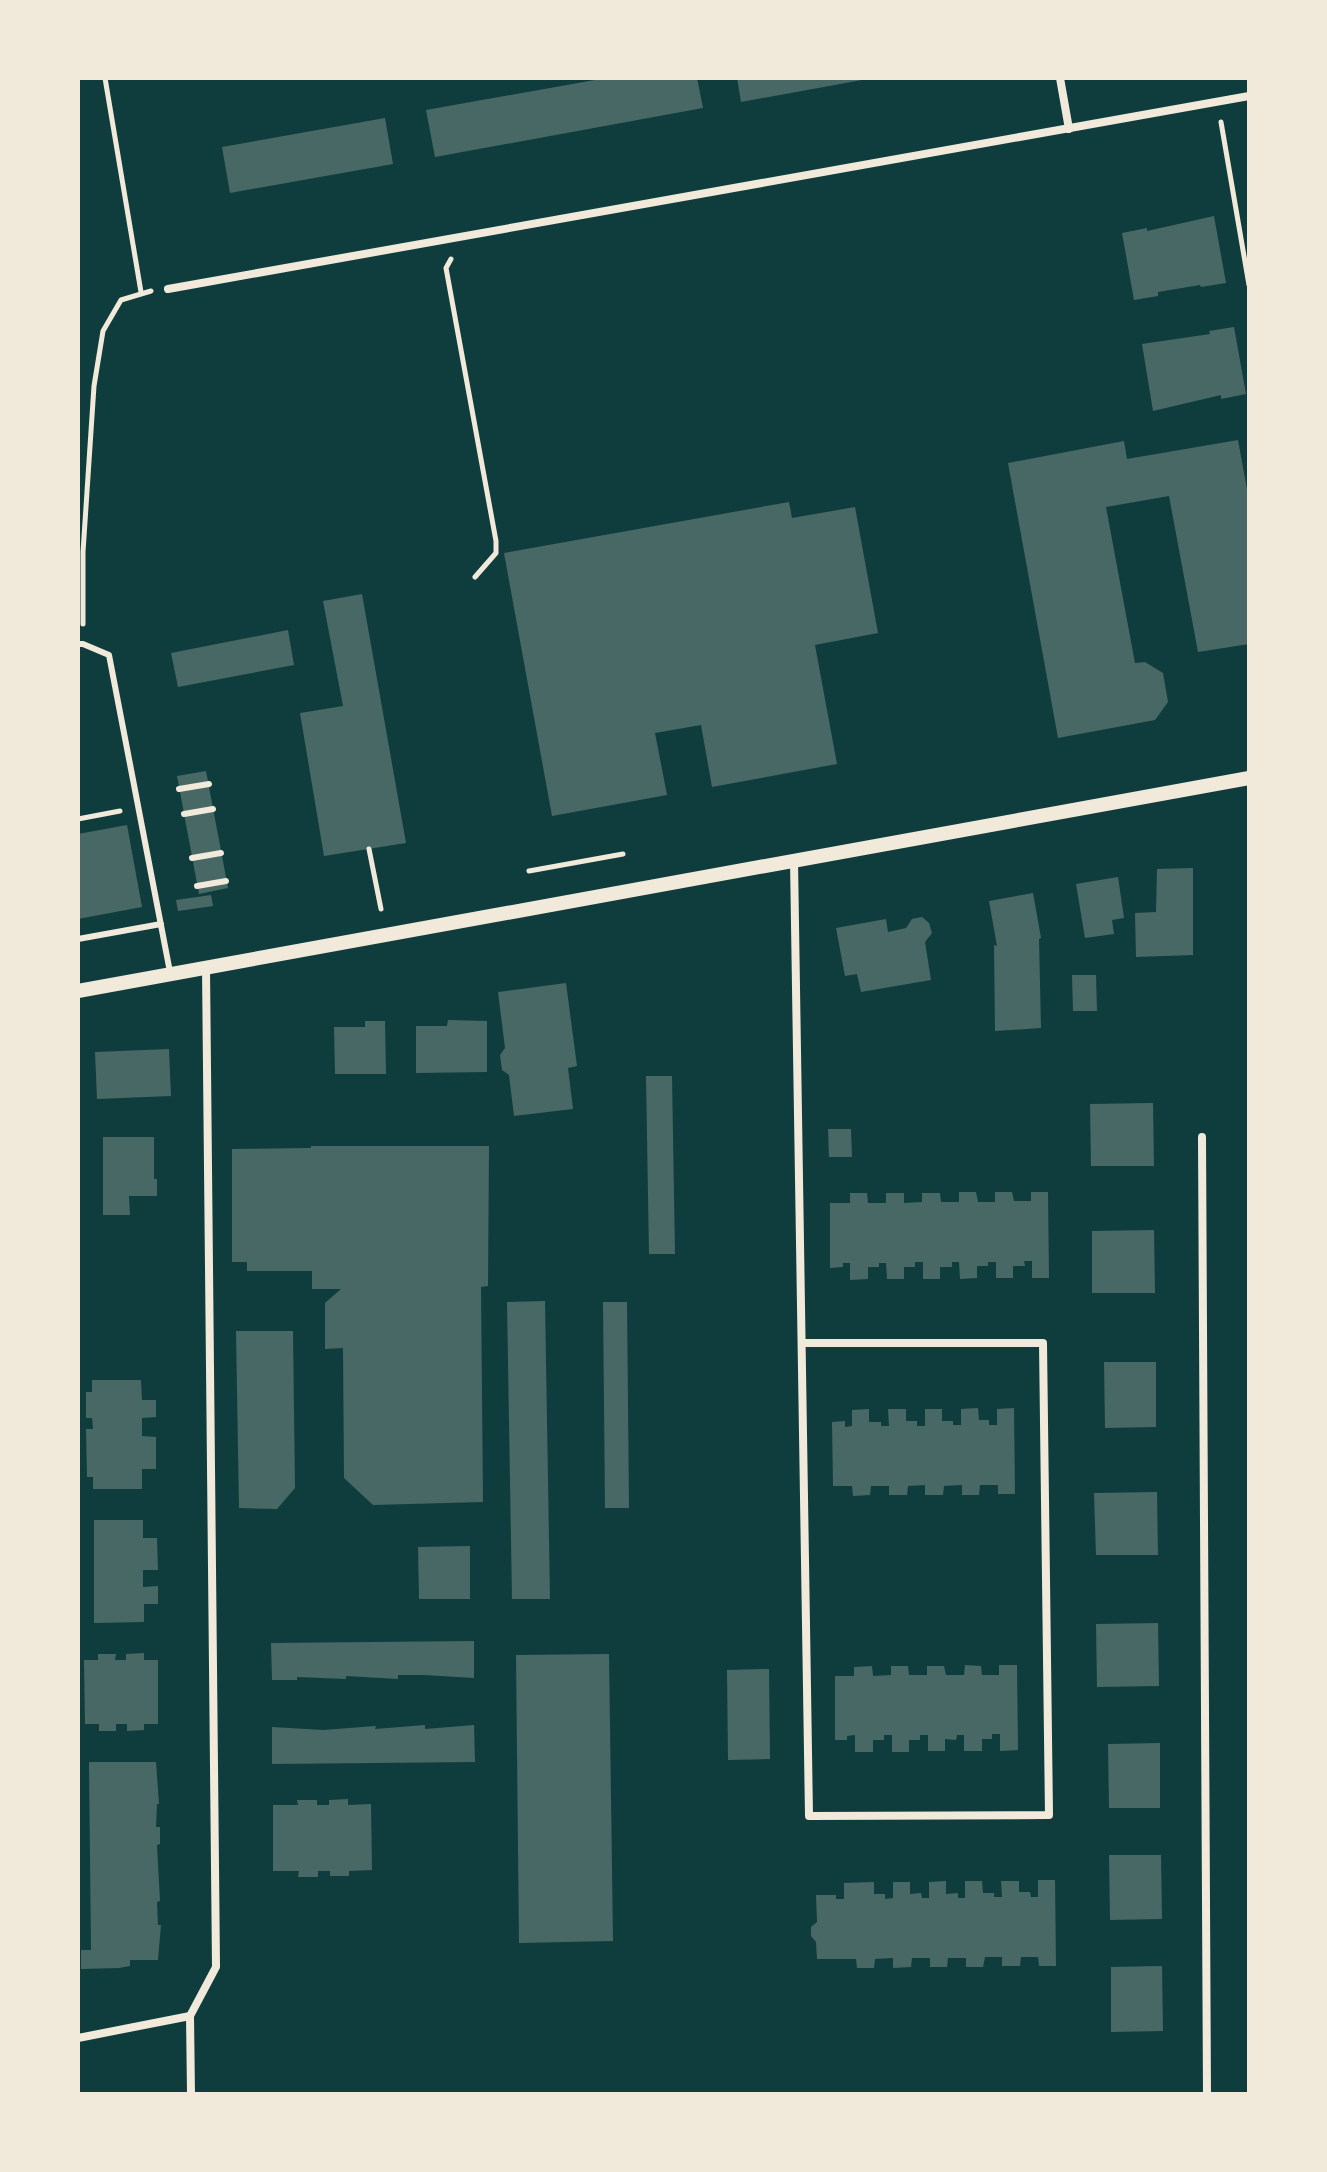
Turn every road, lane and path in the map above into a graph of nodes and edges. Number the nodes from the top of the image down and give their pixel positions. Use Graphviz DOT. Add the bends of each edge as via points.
graph roads {
  1 [pos="105,78"];
  2 [pos="1060,78"];
  3 [pos="1249,96"];
  4 [pos="1217,102"];
  5 [pos="1069,129"];
  6 [pos="465,236"];
  7 [pos="1249,285"];
  8 [pos="168,289"];
  9 [pos="475,577"];
  10 [pos="80,644"];
  11 [pos="1249,778"];
  12 [pos="209,784"];
  13 [pos="179,789"];
  14 [pos="139,808"];
  15 [pos="213,809"];
  16 [pos="184,814"];
  17 [pos="78,819"];
  18 [pos="369,849"];
  19 [pos="221,853"];
  20 [pos="623,854"];
  21 [pos="192,858"];
  22 [pos="794,860"];
  23 [pos="529,871"];
  24 [pos="226,881"];
  25 [pos="197,886"];
  26 [pos="381,909"];
  27 [pos="161,924"];
  28 [pos="78,939"];
  29 [pos="206,968"];
  30 [pos="171,974"];
  31 [pos="78,991"];
  32 [pos="1202,1137"];
  33 [pos="803,1343"];
  34 [pos="190,2016"];
  35 [pos="78,2038"];
  36 [pos="191,2094"];
  37 [pos="1207,2094"];
  1 -- 10 [label="path" via="141,292 121,300 103,331 94,386"];
  2 -- 5 [label="street"];
  3 -- 4 [label="street"];
  4 -- 5 [label="street"];
  4 -- 7 [label="path"];
  5 -- 6 [label="street"];
  6 -- 8 [label="street"];
  6 -- 9 [label="path" via="446,268 496,541 496,553"];
  10 -- 14 [label="lane" via="109,655"];
  11 -- 22 [label="street"];
  12 -- 13 [label="lane"];
  14 -- 17 [label="path"];
  14 -- 27 [label="lane"];
  15 -- 16 [label="lane"];
  18 -- 26 [label="path"];
  19 -- 21 [label="lane"];
  20 -- 23 [label="path"];
  22 -- 29 [label="street"];
  22 -- 33 [label="street"];
  24 -- 25 [label="lane"];
  27 -- 28 [label="lane"];
  27 -- 30 [label="lane"];
  29 -- 30 [label="street"];
  29 -- 34 [label="street" via="216,1967"];
  30 -- 31 [label="street"];
  32 -- 37 [label="street"];
  33 -- 33 [label="street" via="1043,1343 1049,1815 809,1816"];
  34 -- 35 [label="street"];
  34 -- 36 [label="street"];
}
